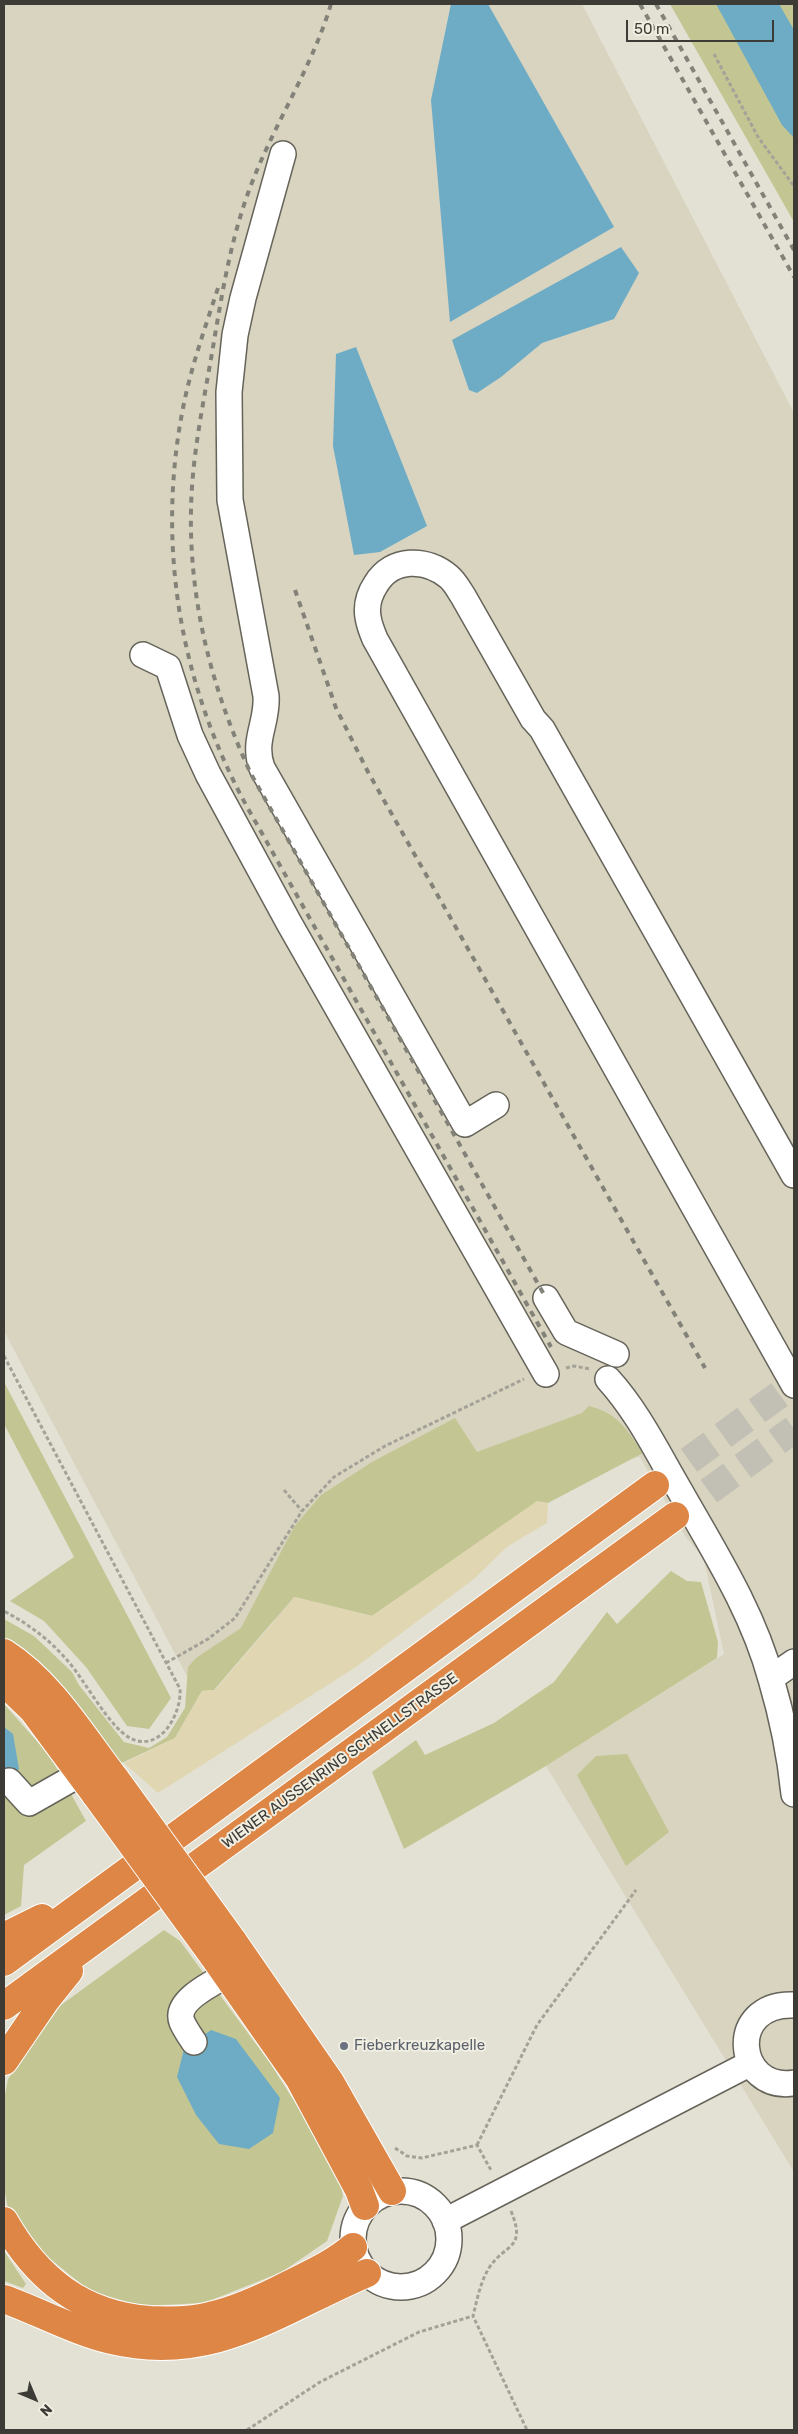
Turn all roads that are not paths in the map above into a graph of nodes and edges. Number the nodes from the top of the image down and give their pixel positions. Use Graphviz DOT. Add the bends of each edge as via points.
graph roads {
  1 [pos="283,154"];
  2 [pos="143,655"];
  3 [pos="496,1105"];
  4 [pos="794,1175"];
  5 [pos="546,1298"];
  6 [pos="616,1354"];
  7 [pos="546,1374"];
  8 [pos="608,1379"];
  9 [pos="794,1385"];
  10 [pos="655,1485"];
  11 [pos="675,1516"];
  12 [pos="4,1653"];
  13 [pos="794,1662"];
  14 [pos="771,1678"];
  15 [pos="4,1682"];
  16 [pos="8,1781"];
  17 [pos="97,1783"];
  18 [pos="794,1794"];
  19 [pos="121,1876"];
  20 [pos="100,1936"];
  21 [pos="4,1937"];
  22 [pos="224,1956"];
  23 [pos="4,1962"];
  24 [pos="794,2005"];
  25 [pos="4,2006"];
  26 [pos="194,2042"];
  27 [pos="4,2060"];
  28 [pos="751,2062"];
  29 [pos="794,2083"];
  30 [pos="392,2191"];
  31 [pos="365,2206"];
  32 [pos="4,2221"];
  33 [pos="445,2221"];
  34 [pos="353,2247"];
  35 [pos="367,2273"];
  36 [pos="4,2299"];
  1 -- 3 [label="lane" via="243,298 229,392 230,500 267,707 257,747 258,756 465,1124"];
  2 -- 7 [label="lane" via="168,667 190,735 208,774 288,923"];
  4 -- 9 [label="lane" via="542,729 533,719 463,596 450,578 435,568 420,563 392,567 381,576 370,595 367,616 375,639"];
  5 -- 6 [label="lane" via="566,1332"];
  8 -- 14 [label="lane" via="636,1415 726,1573 760,1645"];
  10 -- 19 [label="highway"];
  11 -- 20 [label="highway, WIENER AUSSENRING SCHNELLSTRASSE"];
  12 -- 17 [label="highway" via="45,1687"];
  13 -- 14 [label="lane"];
  14 -- 18 [label="lane"];
  15 -- 17 [label="highway"];
  16 -- 17 [label="lane" via="29,1803"];
  17 -- 22 [label="highway, bridge"];
  19 -- 21 [label="highway"];
  19 -- 23 [label="highway"];
  20 -- 25 [label="highway, WIENER AUSSENRING SCHNELLSTRASSE"];
  20 -- 27 [label="highway" via="44,2001"];
  22 -- 26 [label="lane" via="182,2008 181,2020"];
  22 -- 30 [label="highway" via="330,2082"];
  22 -- 31 [label="highway" via="299,2078"];
  24 -- 28 [label="lane" via="781,2004 757,2016 749,2027 746,2040"];
  28 -- 29 [label="lane" via="761,2076 772,2082"];
  28 -- 33 [label="lane"];
  30 -- 31 [label="lane" via="377,2196"];
  30 -- 33 [label="lane" via="407,2190 422,2195 434,2204"];
  31 -- 34 [label="lane" via="356,2218 352,2232"];
  32 -- 34 [label="highway" via="19,2248 49,2280 83,2303 131,2318 150,2320 185,2321 236,2308 339,2259"];
  33 -- 35 [label="lane" via="449,2231 444,2261 422,2282 393,2286 379,2282"];
  34 -- 35 [label="lane"];
  35 -- 36 [label="highway" via="239,2333 188,2346 140,2346 111,2340"];
}
